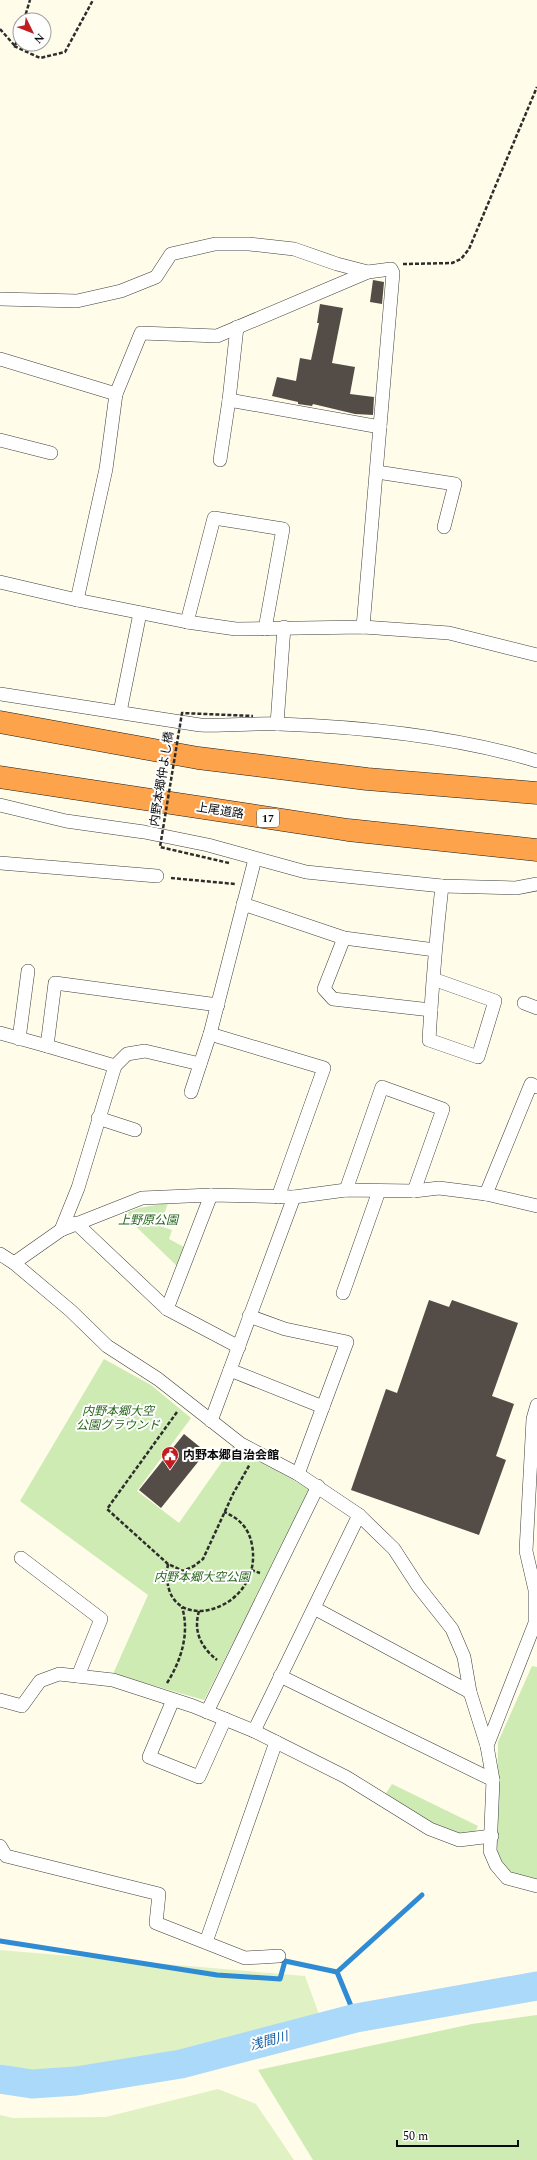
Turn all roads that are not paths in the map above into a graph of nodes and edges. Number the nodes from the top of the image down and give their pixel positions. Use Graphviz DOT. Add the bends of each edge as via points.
graph roads {
  1 [pos="368,272"];
  2 [pos="0,299"];
  3 [pos="237,327"];
  4 [pos="0,359"];
  5 [pos="116,394"];
  6 [pos="229,400"];
  7 [pos="380,427"];
  8 [pos="0,440"];
  9 [pos="51,453"];
  10 [pos="220,460"];
  11 [pos="377,472"];
  12 [pos="444,527"];
  13 [pos="0,582"];
  14 [pos="77,600"];
  15 [pos="140,613"];
  16 [pos="187,622"];
  17 [pos="363,627"];
  18 [pos="265,628"];
  19 [pos="284,628"];
  20 [pos="537,655"];
  21 [pos="0,694"];
  22 [pos="120,712"];
  23 [pos="0,722"];
  24 [pos="277,724"];
  25 [pos="537,761"];
  26 [pos="0,776"];
  27 [pos="537,793"];
  28 [pos="0,805"];
  29 [pos="537,850"];
  30 [pos="255,859"];
  31 [pos="0,863"];
  32 [pos="157,876"];
  33 [pos="537,884"];
  34 [pos="442,886"];
  35 [pos="243,904"];
  36 [pos="344,938"];
  37 [pos="435,950"];
  38 [pos="28,971"];
  39 [pos="433,979"];
  40 [pos="524,1003"];
  41 [pos="218,1005"];
  42 [pos="537,1008"];
  43 [pos="431,1010"];
  44 [pos="0,1033"];
  45 [pos="210,1034"];
  46 [pos="19,1038"];
  47 [pos="47,1046"];
  48 [pos="200,1064"];
  49 [pos="115,1066"];
  50 [pos="537,1088"];
  51 [pos="191,1092"];
  52 [pos="98,1118"];
  53 [pos="135,1130"];
  54 [pos="346,1190"];
  55 [pos="379,1191"];
  56 [pos="414,1191"];
  57 [pos="486,1194"];
  58 [pos="211,1195"];
  59 [pos="278,1197"];
  60 [pos="294,1197"];
  61 [pos="537,1206"];
  62 [pos="76,1223"];
  63 [pos="61,1230"];
  64 [pos="0,1254"];
  65 [pos="14,1263"];
  66 [pos="343,1293"];
  67 [pos="167,1309"];
  68 [pos="249,1316"];
  69 [pos="238,1347"];
  70 [pos="230,1370"];
  71 [pos="537,1404"];
  72 [pos="323,1407"];
  73 [pos="211,1421"];
  74 [pos="298,1474"];
  75 [pos="318,1486"];
  76 [pos="359,1515"];
  77 [pos="21,1558"];
  78 [pos="536,1590"];
  79 [pos="314,1608"];
  80 [pos="78,1676"];
  81 [pos="280,1676"];
  82 [pos="470,1692"];
  83 [pos="0,1700"];
  84 [pos="173,1700"];
  85 [pos="207,1712"];
  86 [pos="225,1719"];
  87 [pos="254,1731"];
  88 [pos="276,1742"];
  89 [pos="487,1746"];
  90 [pos="492,1780"];
  91 [pos="492,1836"];
  92 [pos="0,1846"];
  93 [pos="537,1886"];
  94 [pos="206,1942"];
  95 [pos="279,1956"];
  1 -- 2 [label="street" via="294,249 248,244 215,244 171,254 156,276 121,291 77,301"];
  1 -- 3 [label="street"];
  1 -- 7 [label="street" via="391,269 393,273"];
  3 -- 5 [label="street" via="218,336 141,333"];
  3 -- 6 [label="street"];
  4 -- 5 [label="street"];
  5 -- 14 [label="street" via="106,469"];
  6 -- 7 [label="street"];
  6 -- 10 [label="street"];
  7 -- 11 [label="street"];
  8 -- 9 [label="street"];
  11 -- 12 [label="street" via="455,484"];
  11 -- 17 [label="street"];
  13 -- 14 [label="street"];
  14 -- 15 [label="street"];
  15 -- 16 [label="street"];
  15 -- 22 [label="street"];
  16 -- 18 [label="street" via="236,629"];
  16 -- 18 [label="street" via="214,518 283,529"];
  17 -- 19 [label="street"];
  17 -- 20 [label="street" via="450,633"];
  18 -- 19 [label="street"];
  19 -- 24 [label="street"];
  21 -- 22 [label="street"];
  22 -- 24 [label="street" via="200,725"];
  23 -- 27 [label="highway" via="198,758 367,779"];
  24 -- 25 [label="street" via="366,729 466,744"];
  26 -- 29 [label="highway, 上尾道路 / 17" via="348,830"];
  28 -- 30 [label="street" via="66,821 144,832 208,845"];
  30 -- 34 [label="street" via="306,872"];
  30 -- 35 [label="street"];
  31 -- 32 [label="street"];
  33 -- 34 [label="street" via="516,888"];
  34 -- 37 [label="street"];
  35 -- 36 [label="street"];
  35 -- 41 [label="street"];
  36 -- 37 [label="street"];
  36 -- 43 [label="street" via="324,989 333,999"];
  37 -- 39 [label="street"];
  38 -- 46 [label="street"];
  39 -- 43 [label="street"];
  39 -- 43 [label="street" via="495,1001 478,1057 429,1040"];
  40 -- 42 [label="street"];
  41 -- 45 [label="street"];
  41 -- 47 [label="street" via="55,983"];
  44 -- 46 [label="street"];
  45 -- 48 [label="street"];
  45 -- 59 [label="street" via="324,1068"];
  46 -- 47 [label="street"];
  47 -- 49 [label="street"];
  48 -- 49 [label="street" via="145,1052 127,1054"];
  48 -- 51 [label="street"];
  49 -- 52 [label="street"];
  50 -- 57 [label="street" via="531,1084"];
  52 -- 53 [label="street"];
  52 -- 63 [label="street" via="78,1188"];
  54 -- 55 [label="street"];
  54 -- 56 [label="street" via="382,1087 443,1109"];
  54 -- 60 [label="street"];
  55 -- 56 [label="street"];
  55 -- 66 [label="street"];
  56 -- 57 [label="street" via="439,1188"];
  57 -- 61 [label="street"];
  58 -- 59 [label="street"];
  58 -- 62 [label="street" via="142,1198"];
  58 -- 67 [label="street"];
  59 -- 60 [label="street"];
  60 -- 68 [label="street"];
  62 -- 63 [label="street"];
  62 -- 67 [label="street"];
  63 -- 65 [label="street"];
  64 -- 65 [label="street"];
  65 -- 73 [label="street" via="71,1311 107,1346 158,1379"];
  67 -- 69 [label="street"];
  68 -- 69 [label="street"];
  68 -- 72 [label="street" via="285,1329 347,1342"];
  69 -- 70 [label="street"];
  70 -- 72 [label="street"];
  70 -- 73 [label="street"];
  71 -- 78 [label="street" via="533,1419 526,1551"];
  72 -- 74 [label="street"];
  73 -- 74 [label="street" via="256,1453"];
  74 -- 75 [label="street"];
  75 -- 76 [label="street"];
  75 -- 85 [label="street"];
  76 -- 79 [label="street"];
  76 -- 82 [label="street" via="394,1549 418,1586 452,1629 464,1657"];
  77 -- 80 [label="street" via="101,1619"];
  78 -- 89 [label="street" via="535,1623"];
  79 -- 81 [label="street"];
  79 -- 82 [label="street"];
  80 -- 83 [label="street" via="59,1674 40,1681 22,1706"];
  80 -- 84 [label="street" via="113,1680"];
  81 -- 87 [label="street"];
  81 -- 90 [label="street"];
  82 -- 89 [label="street"];
  84 -- 85 [label="street"];
  84 -- 86 [label="street" via="149,1757 199,1777"];
  85 -- 86 [label="street"];
  86 -- 87 [label="street"];
  87 -- 88 [label="street"];
  88 -- 91 [label="street" via="346,1777 430,1828 459,1840"];
  88 -- 94 [label="street"];
  89 -- 90 [label="street"];
  90 -- 91 [label="street"];
  91 -- 93 [label="street" via="490,1850 496,1865 507,1878"];
  92 -- 94 [label="street" via="6,1856 159,1894 156,1923"];
  94 -- 95 [label="street" via="245,1958"];
}
